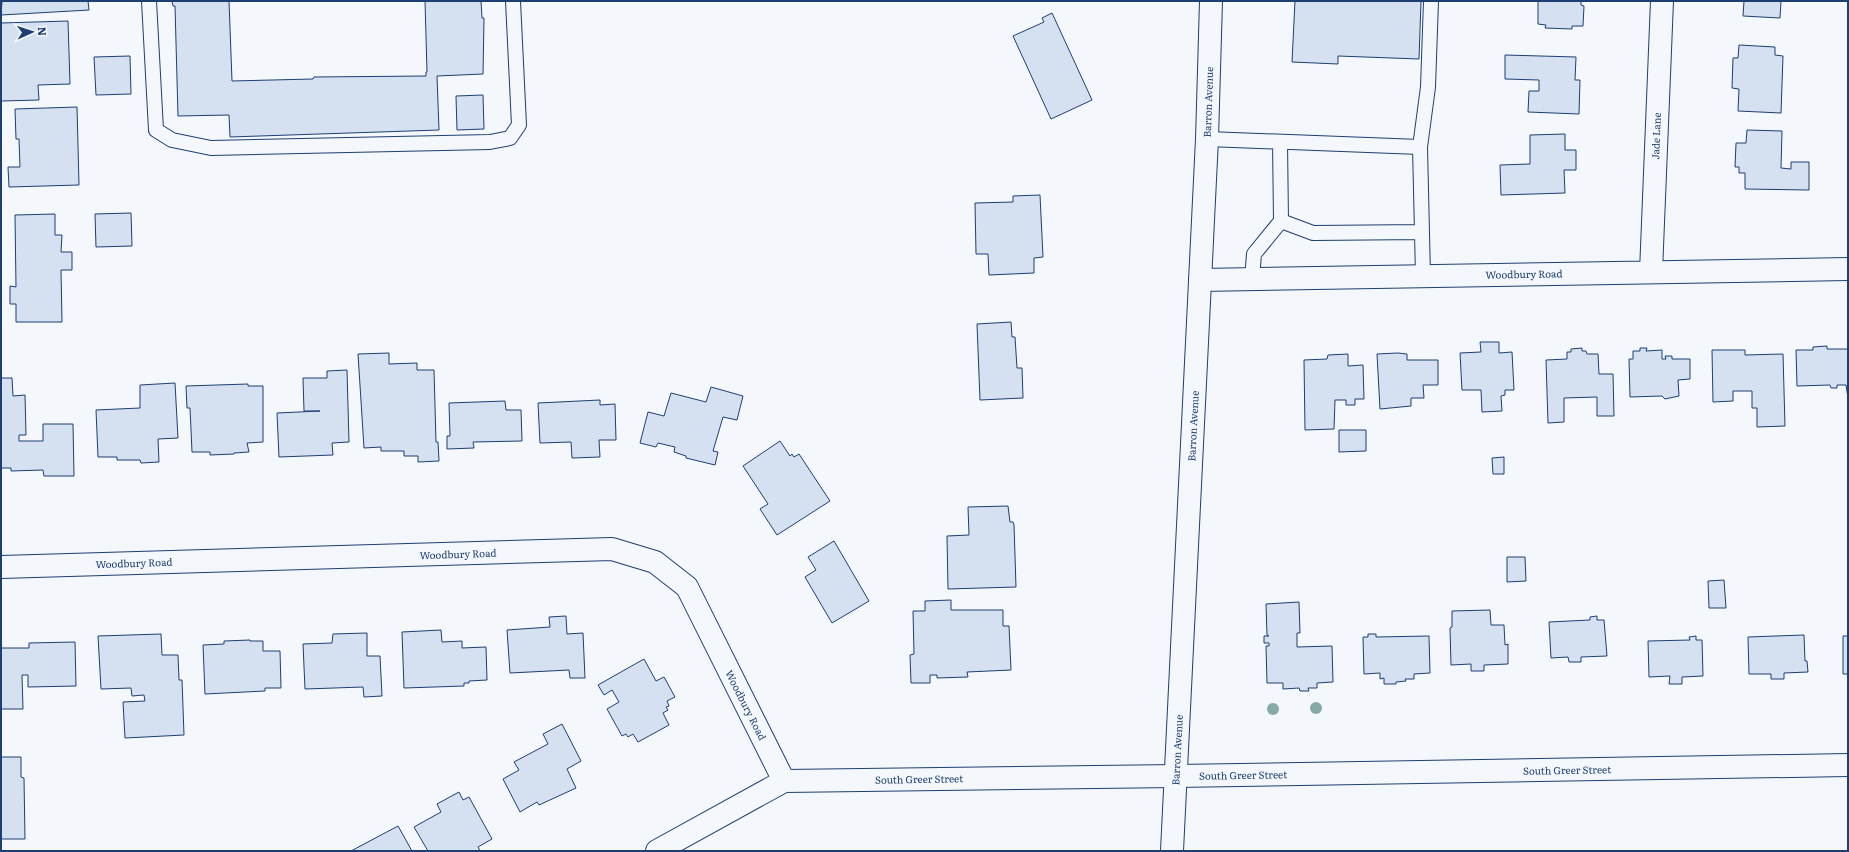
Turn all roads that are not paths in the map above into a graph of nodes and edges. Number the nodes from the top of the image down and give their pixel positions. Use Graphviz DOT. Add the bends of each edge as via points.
graph roads {
  1 [pos="149,1"];
  2 [pos="513,1"];
  3 [pos="1211,1"];
  4 [pos="1431,1"];
  5 [pos="1662,1"];
  6 [pos="1207,139"];
  7 [pos="1280,142"];
  8 [pos="1420,147"];
  9 [pos="1281,221"];
  10 [pos="1422,232"];
  11 [pos="1848,269"];
  12 [pos="1651,272"];
  13 [pos="1423,276"];
  14 [pos="1200,280"];
  15 [pos="1252,280"];
  16 [pos="1,567"];
  17 [pos="1848,765"];
  18 [pos="1176,776"];
  19 [pos="784,780"];
  20 [pos="657,851"];
  21 [pos="1172,851"];
  1 -- 2 [label="lane" via="156,130 172,140 211,148 490,142 510,138 519,125"];
  3 -- 6 [label="street, Barron Avenue"];
  4 -- 8 [label="lane" via="1428,87"];
  5 -- 12 [label="street, Jade Lane"];
  6 -- 7 [label="lane"];
  6 -- 14 [label="street, Barron Avenue"];
  7 -- 8 [label="lane"];
  7 -- 9 [label="lane"];
  8 -- 10 [label="lane"];
  9 -- 10 [label="lane" via="1313,233"];
  9 -- 15 [label="lane" via="1254,254"];
  10 -- 13 [label="lane"];
  11 -- 12 [label="street, Woodbury Road"];
  12 -- 13 [label="street, Woodbury Road"];
  13 -- 15 [label="street, Woodbury Road"];
  14 -- 15 [label="street, Woodbury Road"];
  14 -- 18 [label="street, Barron Avenue"];
  16 -- 19 [label="street, Woodbury Road" via="612,549 655,562 687,587"];
  17 -- 18 [label="street, South Greer Street"];
  18 -- 19 [label="street, South Greer Street"];
  18 -- 21 [label="street, Barron Avenue"];
  19 -- 20 [label="street, South Greer Street"];
}
